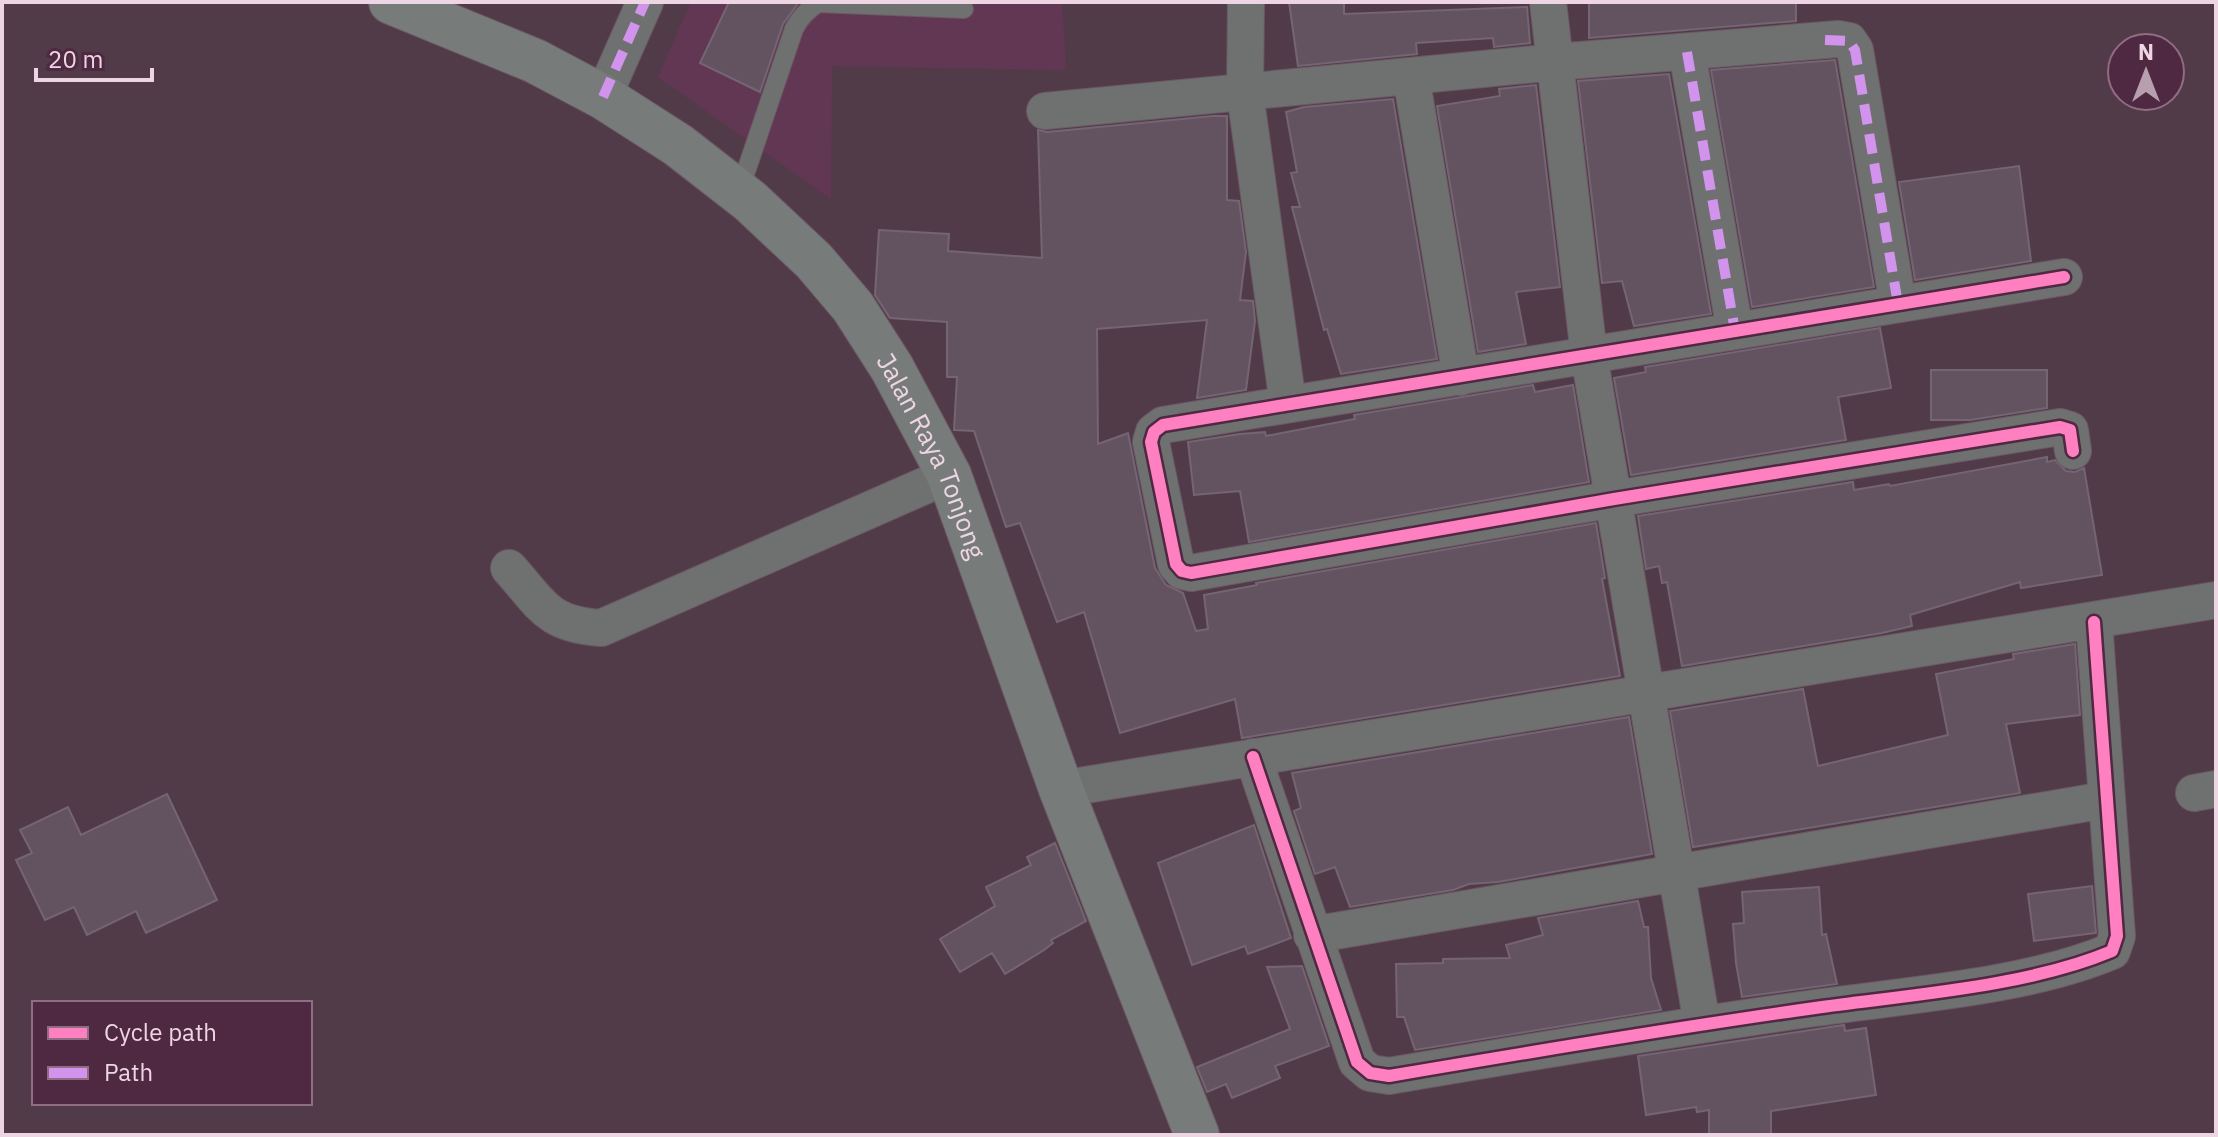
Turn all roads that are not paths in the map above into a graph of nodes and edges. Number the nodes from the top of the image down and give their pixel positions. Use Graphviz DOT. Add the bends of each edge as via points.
graph roads {
  1 [pos="391,2"];
  2 [pos="645,2"];
  3 [pos="1246,2"];
  4 [pos="1548,2"];
  5 [pos="964,9"];
  6 [pos="1687,52"];
  7 [pos="1556,62"];
  8 [pos="1411,76"];
  9 [pos="1245,93"];
  10 [pos="603,97"];
  11 [pos="1045,111"];
  12 [pos="739,192"];
  13 [pos="2064,277"];
  14 [pos="1898,304"];
  15 [pos="1735,331"];
  16 [pos="1589,355"];
  17 [pos="1461,377"];
  18 [pos="1288,404"];
  19 [pos="2073,451"];
  20 [pos="949,475"];
  21 [pos="1614,499"];
  22 [pos="509,568"];
  23 [pos="2216,600"];
  24 [pos="2094,622"];
  25 [pos="1646,692"];
  26 [pos="1253,757"];
  27 [pos="1061,789"];
  28 [pos="2105,800"];
  29 [pos="1676,875"];
  30 [pos="1312,935"];
  31 [pos="1702,1024"];
  32 [pos="1197,1135"];
  1 -- 10 [label="main road, Jalan Raya Tonjong" via="535,61"];
  2 -- 10 [label="street"];
  3 -- 9 [label="street"];
  4 -- 7 [label="street"];
  5 -- 12 [label="lane" via="818,3 809,9 794,29"];
  6 -- 7 [label="street"];
  6 -- 14 [label="street" via="1849,41 1855,50"];
  6 -- 15 [label="street"];
  7 -- 8 [label="street"];
  7 -- 16 [label="street"];
  8 -- 9 [label="street"];
  8 -- 17 [label="street"];
  9 -- 11 [label="street"];
  9 -- 18 [label="street"];
  10 -- 12 [label="main road, Jalan Raya Tonjong"];
  12 -- 20 [label="main road, Jalan Raya Tonjong" via="814,261 853,307"];
  13 -- 14 [label="street"];
  14 -- 15 [label="street"];
  15 -- 16 [label="street"];
  16 -- 17 [label="street"];
  16 -- 21 [label="street"];
  17 -- 18 [label="street"];
  18 -- 21 [label="street" via="1163,425 1154,432 1151,442 1176,564 1182,571"];
  19 -- 21 [label="street" via="2070,430 2060,427"];
  20 -- 22 [label="street" via="601,628 573,626 551,615"];
  20 -- 27 [label="main road, Jalan Raya Tonjong"];
  21 -- 25 [label="street"];
  23 -- 24 [label="street"];
  24 -- 25 [label="street"];
  24 -- 28 [label="street"];
  25 -- 26 [label="street"];
  25 -- 29 [label="street"];
  26 -- 27 [label="street"];
  26 -- 30 [label="street"];
  27 -- 32 [label="main road, Jalan Raya Tonjong"];
  28 -- 29 [label="street"];
  28 -- 31 [label="street" via="2117,928 2112,951 2083,964 1994,982"];
  29 -- 30 [label="street"];
  29 -- 31 [label="street"];
  30 -- 31 [label="street" via="1357,1062 1370,1073 1389,1076"];
}
